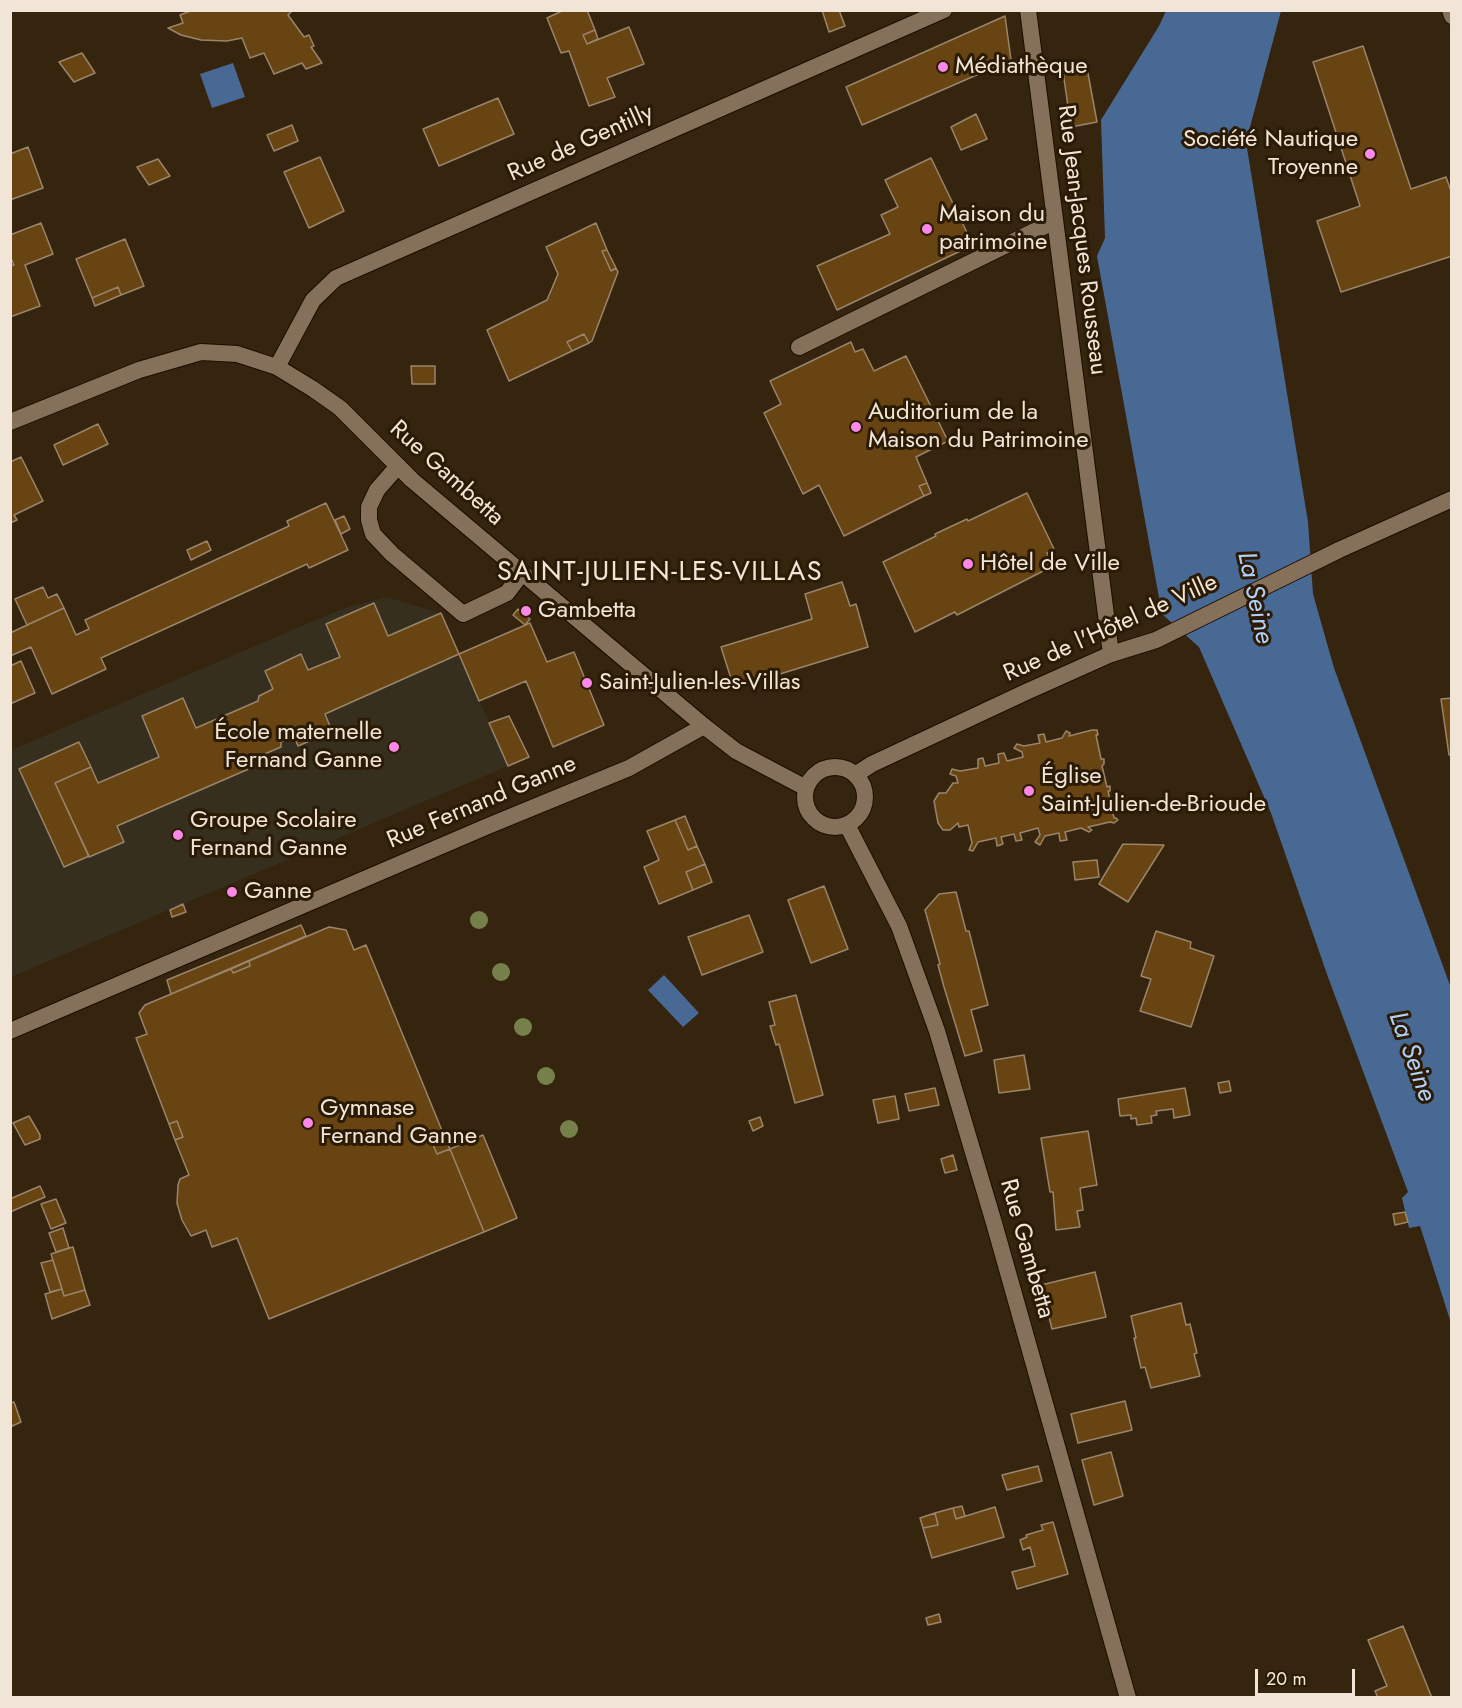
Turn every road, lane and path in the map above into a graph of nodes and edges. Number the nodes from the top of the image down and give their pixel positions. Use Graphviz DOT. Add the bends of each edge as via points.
graph roads {
  1 [pos="944,10"];
  2 [pos="1028,10"];
  3 [pos="1450,10"];
  4 [pos="1452,16"];
  5 [pos="1055,221"];
  6 [pos="799,347"];
  7 [pos="277,368"];
  8 [pos="10,422"];
  9 [pos="398,466"];
  10 [pos="1452,500"];
  11 [pos="522,573"];
  12 [pos="1111,654"];
  13 [pos="704,726"];
  14 [pos="855,775"];
  15 [pos="806,788"];
  16 [pos="847,825"];
  17 [pos="10,1031"];
  18 [pos="1128,1698"];
  1 -- 7 [label="street, Rue de Gentilly" via="336,278 313,300"];
  2 -- 5 [label="street, Rue Jean-Jacques Rousseau"];
  3 -- 4 [label="street"];
  5 -- 6 [label="street"];
  5 -- 12 [label="street, Rue Jean-Jacques Rousseau"];
  7 -- 8 [label="street, Rue Gambetta" via="237,354 201,352 140,370"];
  7 -- 9 [label="street, Rue Gambetta" via="339,408"];
  9 -- 11 [label="street, Rue Gambetta"];
  9 -- 11 [label="street" via="377,490 369,507 373,534 392,554 464,614 507,593"];
  10 -- 12 [label="street, Rue de l'Hôtel de Ville" via="1339,550 1156,640"];
  11 -- 13 [label="street, Rue Gambetta"];
  12 -- 14 [label="street, Rue de l'Hôtel de Ville"];
  13 -- 15 [label="street, Rue Gambetta" via="736,751"];
  13 -- 17 [label="street, Rue Fernand Ganne" via="629,768"];
  14 -- 15 [label="street" via="828,768 811,779"];
  14 -- 16 [label="street" via="862,783 865,802 862,812"];
  15 -- 16 [label="street" via="806,807 818,823 828,827"];
  16 -- 18 [label="street, Rue Gambetta" via="898,926 937,1031"];
}
